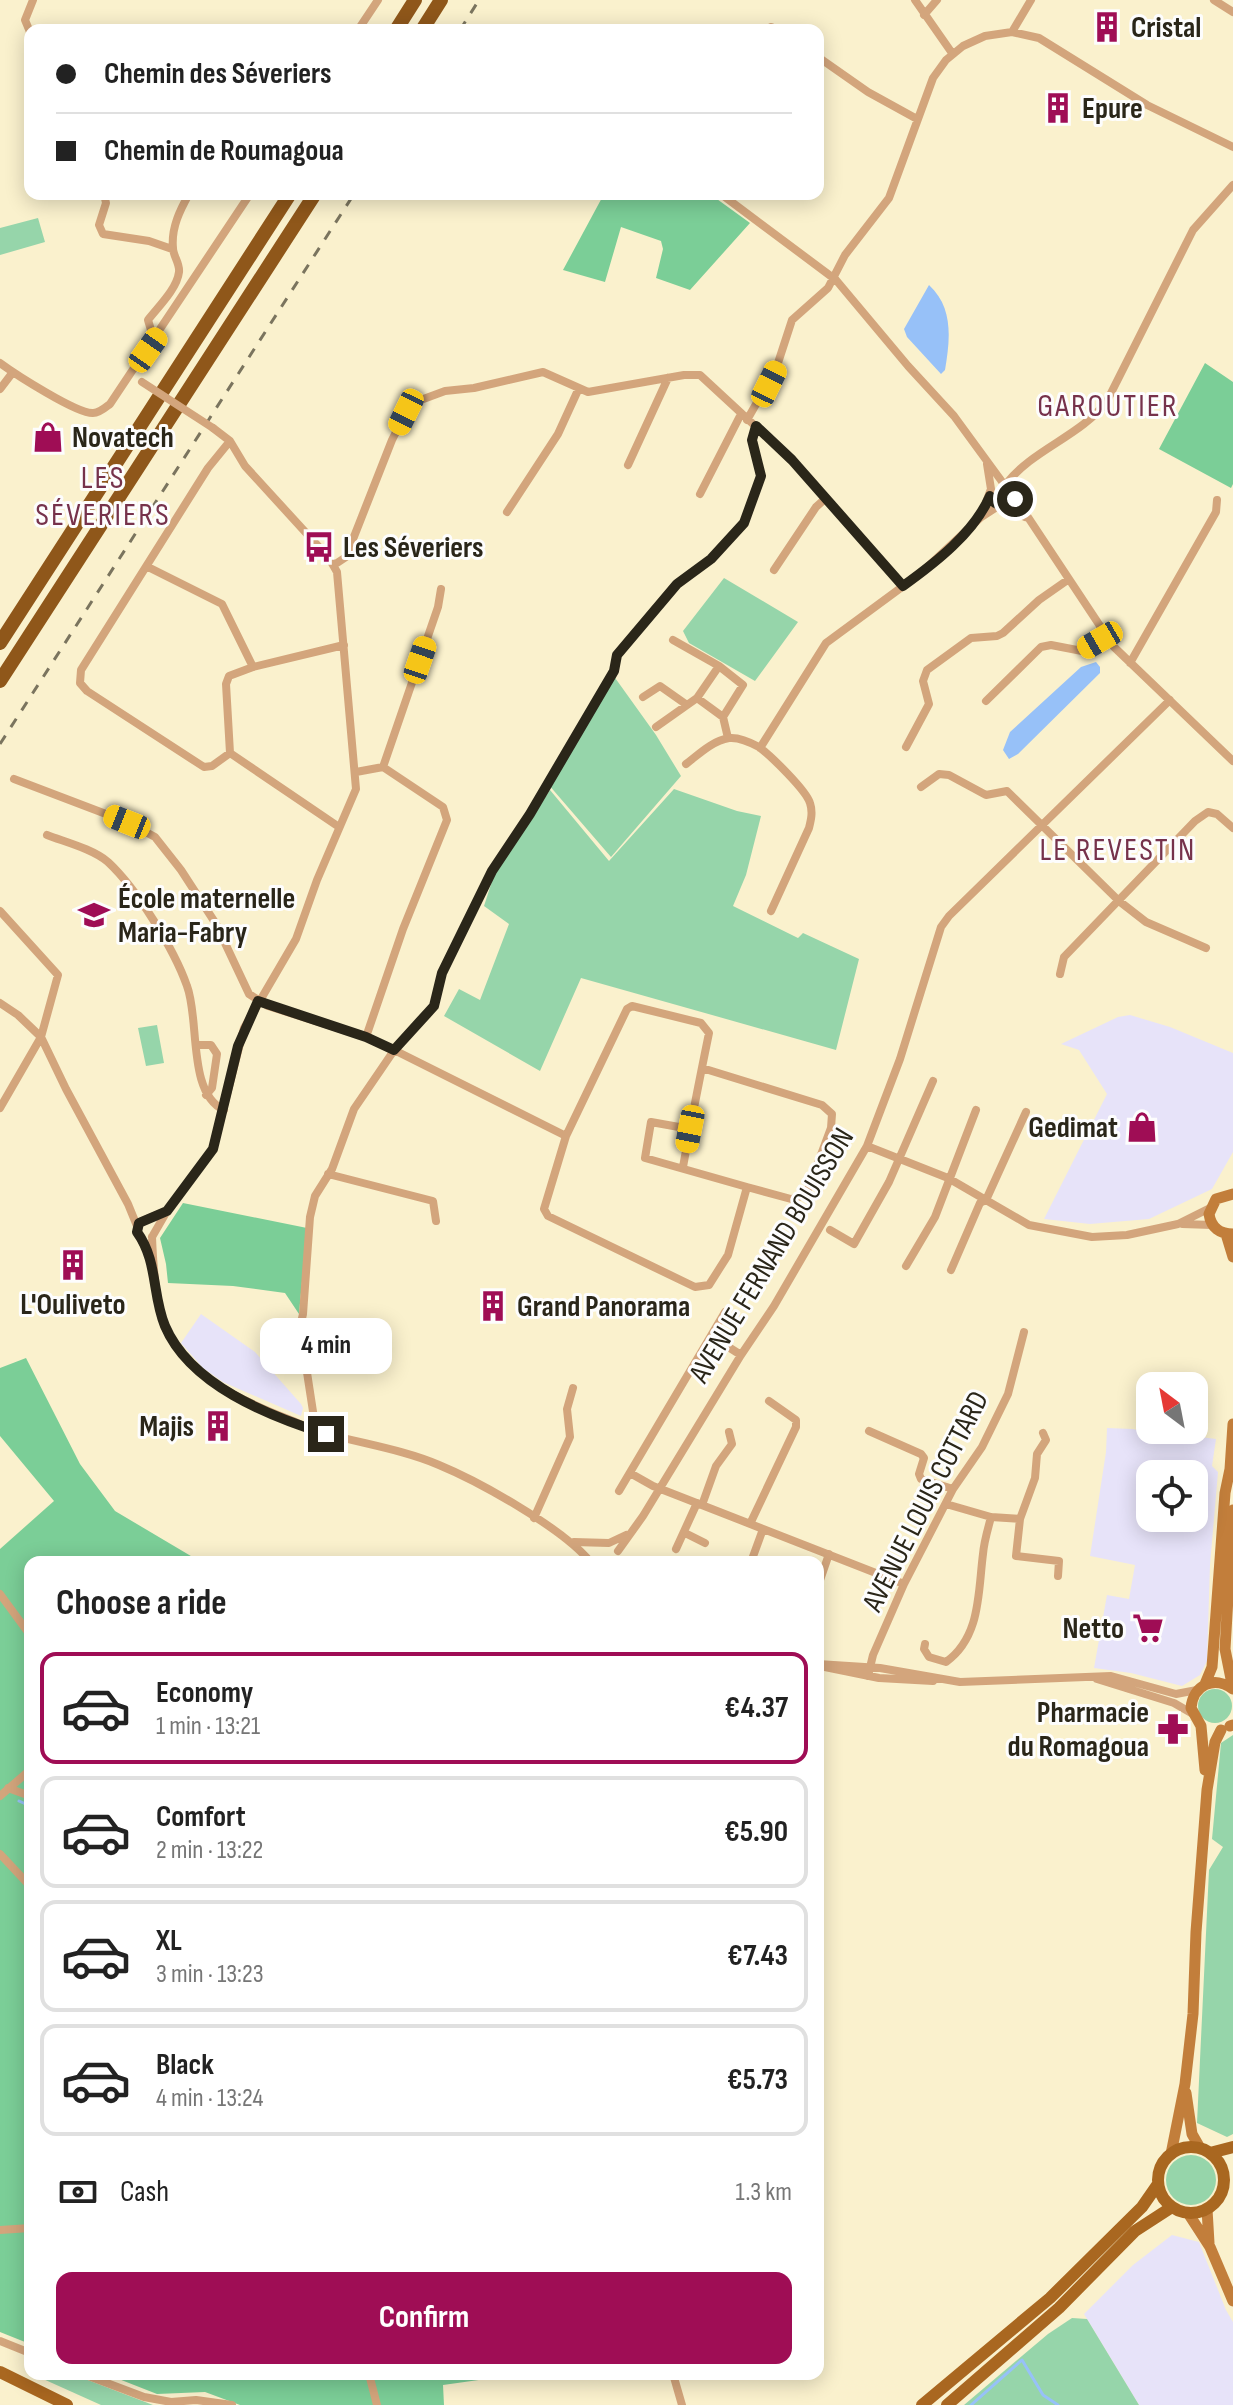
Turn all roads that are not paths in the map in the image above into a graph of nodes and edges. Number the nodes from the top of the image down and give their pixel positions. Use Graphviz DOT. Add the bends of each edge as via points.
graph roads {
  1 [pos="33,0"];
  2 [pos="378,0"];
  3 [pos="415,0"];
  4 [pos="441,0"];
  5 [pos="915,0"];
  6 [pos="937,0"];
  7 [pos="1031,0"];
  8 [pos="1216,1"];
  9 [pos="1233,12"];
  10 [pos="924,15"];
  11 [pos="27,24"];
  12 [pos="362,24"];
  13 [pos="400,24"];
  14 [pos="426,24"];
  15 [pos="1012,32"];
  16 [pos="952,53"];
  17 [pos="824,61"];
  18 [pos="917,119"];
  19 [pos="1233,147"];
  20 [pos="1233,185"];
  21 [pos="105,200"];
  22 [pos="186,200"];
  23 [pos="246,200"];
  24 [pos="286,200"];
  25 [pos="311,200"];
  26 [pos="729,200"];
  27 [pos="172,249"];
  28 [pos="834,279"];
  29 [pos="158,335"];
  30 [pos="0,363"];
  31 [pos="13,372"];
  32 [pos="130,375"];
  33 [pos="668,378"];
  34 [pos="579,388"];
  35 [pos="0,389"];
  36 [pos="744,417"];
  37 [pos="756,426"];
  38 [pos="230,441"];
  39 [pos="987,463"];
  40 [pos="628,465"];
  41 [pos="1007,487"];
  42 [pos="990,492"];
  43 [pos="700,494"];
  44 [pos="826,498"];
  45 [pos="1217,500"];
  46 [pos="1002,505"];
  47 [pos="507,512"];
  48 [pos="1026,517"];
  49 [pos="980,518"];
  50 [pos="334,565"];
  51 [pos="148,567"];
  52 [pos="774,570"];
  53 [pos="1069,579"];
  54 [pos="903,586"];
  55 [pos="441,589"];
  56 [pos="1107,636"];
  57 [pos="673,640"];
  58 [pos="0,643"];
  59 [pos="344,645"];
  60 [pos="1130,663"];
  61 [pos="719,666"];
  62 [pos="253,667"];
  63 [pos="0,681"];
  64 [pos="643,697"];
  65 [pos="697,698"];
  66 [pos="1170,700"];
  67 [pos="986,701"];
  68 [pos="687,705"];
  69 [pos="723,717"];
  70 [pos="656,727"];
  71 [pos="728,738"];
  72 [pos="906,747"];
  73 [pos="760,748"];
  74 [pos="230,753"];
  75 [pos="1233,761"];
  76 [pos="686,764"];
  77 [pos="383,767"];
  78 [pos="356,772"];
  79 [pos="14,779"];
  80 [pos="921,787"];
  81 [pos="339,827"];
  82 [pos="1041,827"];
  83 [pos="1233,828"];
  84 [pos="47,835"];
  85 [pos="1119,901"];
  86 [pos="0,911"];
  87 [pos="771,911"];
  88 [pos="1206,948"];
  89 [pos="1060,974"];
  90 [pos="258,1001"];
  91 [pos="0,1003"];
  92 [pos="41,1037"];
  93 [pos="366,1037"];
  94 [pos="197,1045"];
  95 [pos="394,1050"];
  96 [pos="702,1068"];
  97 [pos="933,1081"];
  98 [pos="206,1095"];
  99 [pos="0,1108"];
  100 [pos="224,1110"];
  101 [pos="976,1110"];
  102 [pos="1026,1112"];
  103 [pos="690,1129"];
  104 [pos="566,1136"];
  105 [pos="867,1146"];
  106 [pos="900,1159"];
  107 [pos="683,1167"];
  108 [pos="328,1174"];
  109 [pos="948,1178"];
  110 [pos="1233,1181"];
  111 [pos="747,1187"];
  112 [pos="1230,1194"];
  113 [pos="986,1200"];
  114 [pos="1210,1208"];
  115 [pos="167,1211"];
  116 [pos="436,1221"];
  117 [pos="143,1222"];
  118 [pos="1178,1224"];
  119 [pos="1212,1225"];
  120 [pos="830,1230"];
  121 [pos="153,1233"];
  122 [pos="1229,1234"];
  123 [pos="141,1237"];
  124 [pos="1233,1257"];
  125 [pos="153,1261"];
  126 [pos="906,1266"];
  127 [pos="951,1270"];
  128 [pos="725,1312"];
  129 [pos="1024,1332"];
  130 [pos="711,1336"];
  131 [pos="741,1355"];
  132 [pos="573,1388"];
  133 [pos="769,1401"];
  134 [pos="1233,1424"];
  135 [pos="316,1431"];
  136 [pos="869,1431"];
  137 [pos="729,1432"];
  138 [pos="1043,1433"];
  139 [pos="1230,1469"];
  140 [pos="630,1473"];
  141 [pos="659,1487"];
  142 [pos="1233,1487"];
  143 [pos="953,1489"];
  144 [pos="619,1491"];
  145 [pos="699,1504"];
  146 [pos="946,1504"];
  147 [pos="1233,1510"];
  148 [pos="991,1517"];
  149 [pos="534,1518"];
  150 [pos="1020,1519"];
  151 [pos="750,1524"];
  152 [pos="763,1529"];
  153 [pos="1227,1530"];
  154 [pos="629,1533"];
  155 [pos="685,1533"];
  156 [pos="573,1542"];
  157 [pos="609,1543"];
  158 [pos="705,1543"];
  159 [pos="596,1544"];
  160 [pos="1226,1546"];
  161 [pos="676,1549"];
  162 [pos="618,1551"];
  163 [pos="829,1554"];
  164 [pos="585,1556"];
  165 [pos="588,1556"];
  166 [pos="618,1556"];
  167 [pos="753,1556"];
  168 [pos="824,1569"];
  169 [pos="1058,1576"];
  170 [pos="904,1584"];
  171 [pos="0,1594"];
  172 [pos="24,1627"];
  173 [pos="925,1644"];
  174 [pos="879,1645"];
  175 [pos="824,1666"];
  176 [pos="869,1672"];
  177 [pos="880,1673"];
  178 [pos="1088,1677"];
  179 [pos="1201,1687"];
  180 [pos="1233,1689"];
  181 [pos="1193,1714"];
  182 [pos="1201,1726"];
  183 [pos="1229,1726"];
  184 [pos="24,1775"];
  185 [pos="8,1788"];
  186 [pos="1207,1790"];
  187 [pos="24,1794"];
  188 [pos="0,1796"];
  189 [pos="0,1854"];
  190 [pos="24,1880"];
  191 [pos="1185,2084"];
  192 [pos="1233,2147"];
  193 [pos="1205,2151"];
  194 [pos="1171,2154"];
  195 [pos="1228,2174"];
  196 [pos="1158,2184"];
  197 [pos="1172,2207"];
  198 [pos="1207,2209"];
  199 [pos="1188,2213"];
  200 [pos="24,2228"];
  201 [pos="0,2230"];
  202 [pos="1210,2247"];
  203 [pos="1233,2301"];
  204 [pos="0,2341"];
  205 [pos="24,2351"];
  206 [pos="0,2372"];
  207 [pos="99,2380"];
  208 [pos="371,2380"];
  209 [pos="675,2380"];
  210 [pos="171,2404"];
  211 [pos="67,2405"];
  212 [pos="232,2405"];
  213 [pos="377,2405"];
  214 [pos="682,2405"];
  215 [pos="922,2405"];
  216 [pos="947,2405"];
  1 -- 11 [label="street"];
  2 -- 12 [label="street"];
  3 -- 13 [label="highway"];
  4 -- 14 [label="highway"];
  5 -- 10 [label="street"];
  6 -- 10 [label="street"];
  7 -- 15 [label="street"];
  8 -- 9 [label="street"];
  10 -- 16 [label="street"];
  15 -- 16 [label="street" via="973,40"];
  15 -- 19 [label="street" via="1039,38 1147,105"];
  16 -- 18 [label="street" via="936,73"];
  17 -- 18 [label="street"];
  18 -- 28 [label="street" via="889,198 845,255"];
  20 -- 41 [label="street" via="1193,230 1107,401 1022,468"];
  21 -- 27 [label="street" via="99,225 103,234"];
  22 -- 27 [label="street"];
  23 -- 29 [label="street"];
  24 -- 58 [label="highway"];
  25 -- 63 [label="highway"];
  26 -- 28 [label="street"];
  27 -- 29 [label="street" via="179,265 177,279 148,320"];
  28 -- 36 [label="street" via="792,320 776,369"];
  28 -- 39 [label="street" via="954,416"];
  29 -- 32 [label="street"];
  30 -- 31 [label="street"];
  31 -- 32 [label="street" via="93,413 110,404"];
  31 -- 35 [label="street"];
  32 -- 38 [label="street, bridge"];
  33 -- 34 [label="street" via="598,392"];
  33 -- 36 [label="street" via="700,375"];
  33 -- 40 [label="street"];
  34 -- 47 [label="street" via="558,434"];
  34 -- 50 [label="street" via="543,372 418,401 392,440 346,557"];
  36 -- 37 [label="street"];
  36 -- 43 [label="street"];
  37 -- 44 [label="street"];
  37 -- 95 [label="street" via="752,440 761,476 744,523 711,559 677,584 617,655 614,671 492,871 442,973 434,1006"];
  38 -- 50 [label="street" via="245,466"];
  38 -- 51 [label="street"];
  39 -- 41 [label="street"];
  39 -- 42 [label="street"];
  41 -- 42 [label="street" via="996,484"];
  41 -- 46 [label="street" via="1010,500"];
  41 -- 48 [label="street"];
  42 -- 46 [label="street" via="993,502"];
  42 -- 49 [label="street"];
  44 -- 52 [label="street"];
  44 -- 54 [label="street"];
  45 -- 60 [label="street" via="1216,512"];
  46 -- 48 [label="street"];
  46 -- 49 [label="street"];
  48 -- 53 [label="street"];
  49 -- 54 [label="street"];
  50 -- 59 [label="street"];
  51 -- 62 [label="street" via="222,604"];
  51 -- 74 [label="street" via="81,670 80,683 204,767"];
  53 -- 56 [label="street"];
  53 -- 72 [label="street" via="1003,633 971,638 927,670 927,711"];
  54 -- 73 [label="street" via="820,648"];
  55 -- 77 [label="street"];
  56 -- 60 [label="street"];
  56 -- 67 [label="street" via="1082,651 1041,647"];
  57 -- 61 [label="street"];
  59 -- 62 [label="street"];
  59 -- 78 [label="street"];
  60 -- 66 [label="street"];
  61 -- 65 [label="street"];
  61 -- 69 [label="street" via="743,685"];
  62 -- 74 [label="street" via="227,680"];
  64 -- 68 [label="street" via="660,686"];
  65 -- 68 [label="street"];
  65 -- 69 [label="street"];
  66 -- 75 [label="street"];
  66 -- 82 [label="street, AVENUE FERNAND BOUISSON"];
  68 -- 70 [label="street"];
  69 -- 71 [label="street"];
  71 -- 73 [label="street"];
  71 -- 76 [label="street"];
  73 -- 87 [label="street" via="803,792 811,817"];
  74 -- 81 [label="street"];
  77 -- 78 [label="street"];
  77 -- 93 [label="street" via="443,807 447,820"];
  78 -- 81 [label="street" via="356,789"];
  79 -- 90 [label="street" via="155,837 216,924 249,994"];
  80 -- 82 [label="street" via="939,774 986,795 1007,791"];
  81 -- 90 [label="street" via="296,939"];
  82 -- 85 [label="street"];
  82 -- 105 [label="street, AVENUE FERNAND BOUISSON" via="941,927"];
  83 -- 85 [label="street" via="1208,812"];
  84 -- 94 [label="street" via="105,859 131,889 180,967"];
  85 -- 88 [label="street" via="1146,922"];
  85 -- 89 [label="street" via="1064,957"];
  86 -- 92 [label="street" via="58,975"];
  90 -- 93 [label="street"];
  90 -- 100 [label="street" via="238,1046"];
  91 -- 92 [label="street"];
  92 -- 99 [label="street"];
  92 -- 117 [label="street" via="128,1204"];
  93 -- 95 [label="street"];
  94 -- 98 [label="street"];
  94 -- 98 [label="street" via="211,1045 217,1054"];
  95 -- 104 [label="street"];
  95 -- 108 [label="street" via="354,1109"];
  96 -- 103 [label="street"];
  96 -- 104 [label="street" via="707,1027 632,1006"];
  96 -- 111 [label="street" via="822,1105 832,1114 806,1195 791,1199"];
  97 -- 106 [label="street"];
  98 -- 100 [label="street"];
  100 -- 115 [label="street" via="213,1149"];
  101 -- 109 [label="street"];
  102 -- 113 [label="street"];
  103 -- 107 [label="street"];
  103 -- 107 [label="street" via="651,1122 645,1158"];
  104 -- 111 [label="street" via="544,1209 548,1216 695,1287 709,1285 726,1262"];
  105 -- 106 [label="street"];
  105 -- 131 [label="street, AVENUE FERNAND BOUISSON"];
  106 -- 109 [label="street"];
  106 -- 120 [label="street" via="854,1244"];
  107 -- 111 [label="street"];
  108 -- 116 [label="street" via="433,1201"];
  108 -- 135 [label="street" via="310,1217 300,1327"];
  109 -- 113 [label="street"];
  109 -- 126 [label="street" via="935,1217"];
  110 -- 112 [label="main road"];
  112 -- 114 [label="main road"];
  113 -- 118 [label="street" via="1029,1225 1092,1237"];
  113 -- 127 [label="street" via="980,1203"];
  114 -- 118 [label="street"];
  114 -- 119 [label="main road"];
  115 -- 117 [label="street"];
  115 -- 121 [label="street"];
  117 -- 121 [label="street" via="154,1225"];
  117 -- 123 [label="street" via="137,1232"];
  118 -- 119 [label="street"];
  119 -- 122 [label="main road"];
  121 -- 123 [label="street"];
  121 -- 125 [label="street"];
  122 -- 124 [label="main road"];
  123 -- 125 [label="street"];
  125 -- 135 [label="street" via="165,1327 203,1376 246,1402"];
  128 -- 130 [label="street"];
  129 -- 143 [label="street, AVENUE LOUIS COTTARD" via="999,1414"];
  130 -- 131 [label="street"];
  130 -- 140 [label="street"];
  131 -- 141 [label="street, AVENUE FERNAND BOUISSON"];
  132 -- 149 [label="street" via="567,1409 570,1437"];
  133 -- 151 [label="street" via="796,1420 796,1427"];
  134 -- 139 [label="main road"];
  135 -- 149 [label="street" via="438,1464"];
  136 -- 143 [label="street" via="921,1454 921,1479"];
  137 -- 145 [label="street" via="732,1444"];
  138 -- 150 [label="street" via="1046,1440 1037,1454 1035,1478"];
  139 -- 142 [label="main road"];
  139 -- 153 [label="main road"];
  140 -- 141 [label="street"];
  140 -- 144 [label="street"];
  141 -- 145 [label="street"];
  141 -- 154 [label="street, AVENUE FERNAND BOUISSON"];
  143 -- 146 [label="street, AVENUE LOUIS COTTARD"];
  145 -- 151 [label="street"];
  145 -- 155 [label="street"];
  146 -- 148 [label="street"];
  146 -- 170 [label="street, AVENUE LOUIS COTTARD"];
  147 -- 153 [label="main road"];
  148 -- 150 [label="street"];
  148 -- 173 [label="street" via="971,1633 946,1662 929,1657"];
  149 -- 156 [label="street"];
  150 -- 169 [label="street" via="1016,1556 1059,1561"];
  151 -- 152 [label="street"];
  152 -- 163 [label="street"];
  152 -- 167 [label="street"];
  153 -- 160 [label="main road"];
  154 -- 157 [label="street, AVENUE FERNAND BOUISSON"];
  154 -- 162 [label="street, AVENUE FERNAND BOUISSON"];
  155 -- 158 [label="street"];
  155 -- 161 [label="street"];
  156 -- 159 [label="street"];
  156 -- 164 [label="street"];
  157 -- 159 [label="street"];
  157 -- 162 [label="street"];
  159 -- 165 [label="street"];
  160 -- 179 [label="main road" via="1212,1667"];
  160 -- 180 [label="main road" via="1225,1649"];
  162 -- 166 [label="street"];
  163 -- 168 [label="street"];
  163 -- 170 [label="street"];
  170 -- 174 [label="street, AVENUE LOUIS COTTARD"];
  171 -- 172 [label="street"];
  174 -- 176 [label="street, AVENUE LOUIS COTTARD"];
  174 -- 177 [label="street, AVENUE LOUIS COTTARD"];
  175 -- 176 [label="street"];
  176 -- 177 [label="street"];
  177 -- 178 [label="street" via="977,1683"];
  178 -- 179 [label="street" via="1111,1676 1176,1694"];
  178 -- 181 [label="street" via="1174,1703"];
  179 -- 180 [label="main road" via="1220,1682"];
  179 -- 181 [label="main road" via="1192,1702"];
  181 -- 182 [label="main road"];
  182 -- 183 [label="main road"];
  182 -- 186 [label="main road"];
  183 -- 186 [label="main road" via="1215,1742"];
  184 -- 185 [label="street"];
  185 -- 187 [label="street"];
  185 -- 188 [label="street"];
  186 -- 191 [label="main road"];
  189 -- 190 [label="street"];
  191 -- 193 [label="main road" via="1192,2134"];
  191 -- 194 [label="main road"];
  192 -- 193 [label="main road"];
  193 -- 194 [label="main road" via="1188,2147"];
  193 -- 195 [label="main road"];
  194 -- 196 [label="main road"];
  195 -- 198 [label="main road" via="1220,2196"];
  196 -- 197 [label="main road"];
  196 -- 215 [label="main road" via="1142,2207 1050,2298"];
  197 -- 199 [label="main road"];
  197 -- 216 [label="main road" via="1135,2231 1059,2308"];
  198 -- 199 [label="main road"];
  198 -- 202 [label="main road"];
  199 -- 202 [label="main road"];
  200 -- 201 [label="street"];
  202 -- 203 [label="main road"];
  204 -- 205 [label="street"];
  206 -- 211 [label="main road"];
  207 -- 210 [label="street"];
  208 -- 213 [label="street"];
  209 -- 214 [label="street"];
  210 -- 212 [label="street" via="196,2400"];
}
